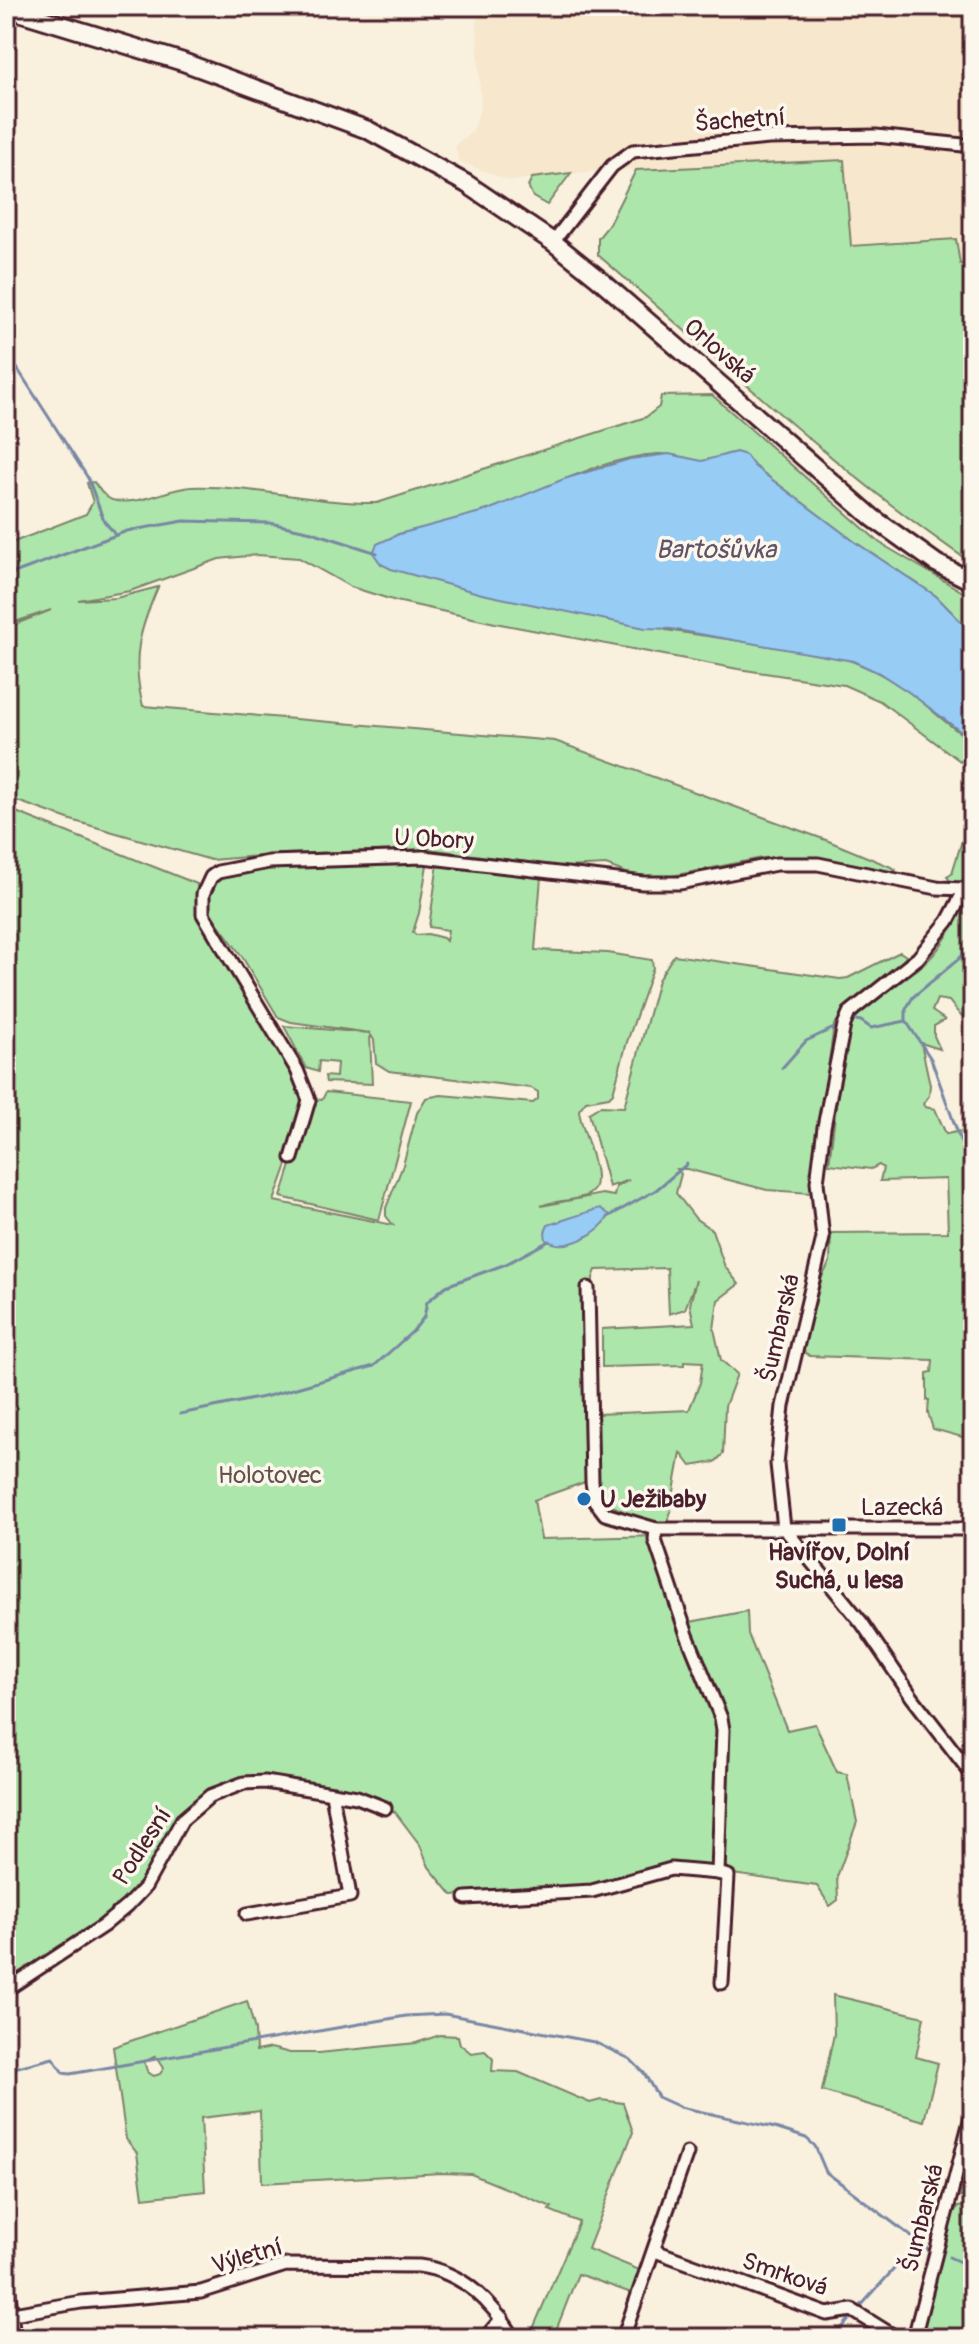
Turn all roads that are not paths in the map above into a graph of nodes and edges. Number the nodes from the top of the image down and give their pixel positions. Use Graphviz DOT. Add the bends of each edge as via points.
graph roads {
  1 [pos="6,8"];
  2 [pos="973,146"];
  3 [pos="553,242"];
  4 [pos="973,582"];
  5 [pos="969,884"];
  6 [pos="292,1158"];
  7 [pos="588,1288"];
  8 [pos="784,1528"];
  9 [pos="656,1529"];
  10 [pos="973,1529"];
  11 [pos="973,1776"];
  12 [pos="332,1794"];
  13 [pos="385,1808"];
  14 [pos="718,1873"];
  15 [pos="466,1898"];
  16 [pos="247,1914"];
  17 [pos="722,1983"];
  18 [pos="6,1990"];
  19 [pos="973,2109"];
  20 [pos="687,2153"];
  21 [pos="655,2251"];
  22 [pos="6,2267"];
  23 [pos="13,2314"];
  24 [pos="502,2318"];
  25 [pos="14,2338"];
  26 [pos="485,2338"];
  27 [pos="514,2338"];
  28 [pos="623,2338"];
  29 [pos="897,2338"];
  30 [pos="914,2338"];
  1 -- 3 [label="street, Orlovská" via="183,62 368,130 467,184"];
  2 -- 3 [label="street, Šachetní" via="876,136 769,138 633,151 612,166"];
  3 -- 4 [label="street, Orlovská" via="873,518"];
  5 -- 6 [label="street, U Obory" via="937,888 818,864 776,864 643,883 423,857 269,862 218,872 206,884 203,914 297,1070 309,1100"];
  5 -- 8 [label="street, Šumbarská" via="918,958 849,1013 844,1025 817,1182 823,1238 782,1420 777,1464"];
  7 -- 9 [label="street, Lazecká" via="595,1501 605,1514"];
  8 -- 9 [label="street, Lazecká"];
  8 -- 10 [label="street, Lazecká"];
  8 -- 11 [label="street" via="862,1623"];
  9 -- 14 [label="street" via="655,1540 687,1635 721,1718"];
  12 -- 13 [label="street, Podlesní"];
  12 -- 16 [label="street" via="350,1896"];
  12 -- 18 [label="street, Podlesní" via="265,1782 244,1783 210,1796 182,1820 145,1887 127,1906"];
  14 -- 15 [label="street" via="671,1869 592,1891"];
  14 -- 17 [label="street" via="728,1876"];
  19 -- 30 [label="street, Šumbarská"];
  20 -- 21 [label="street"];
  21 -- 28 [label="street"];
  21 -- 29 [label="street, Smrková" via="827,2314 852,2310"];
  22 -- 23 [label="street"];
  23 -- 24 [label="street, Výletní" via="81,2302 201,2292 300,2264 434,2268 466,2282"];
  23 -- 25 [label="street"];
  24 -- 26 [label="street"];
  24 -- 27 [label="street, Výletní"];
}
